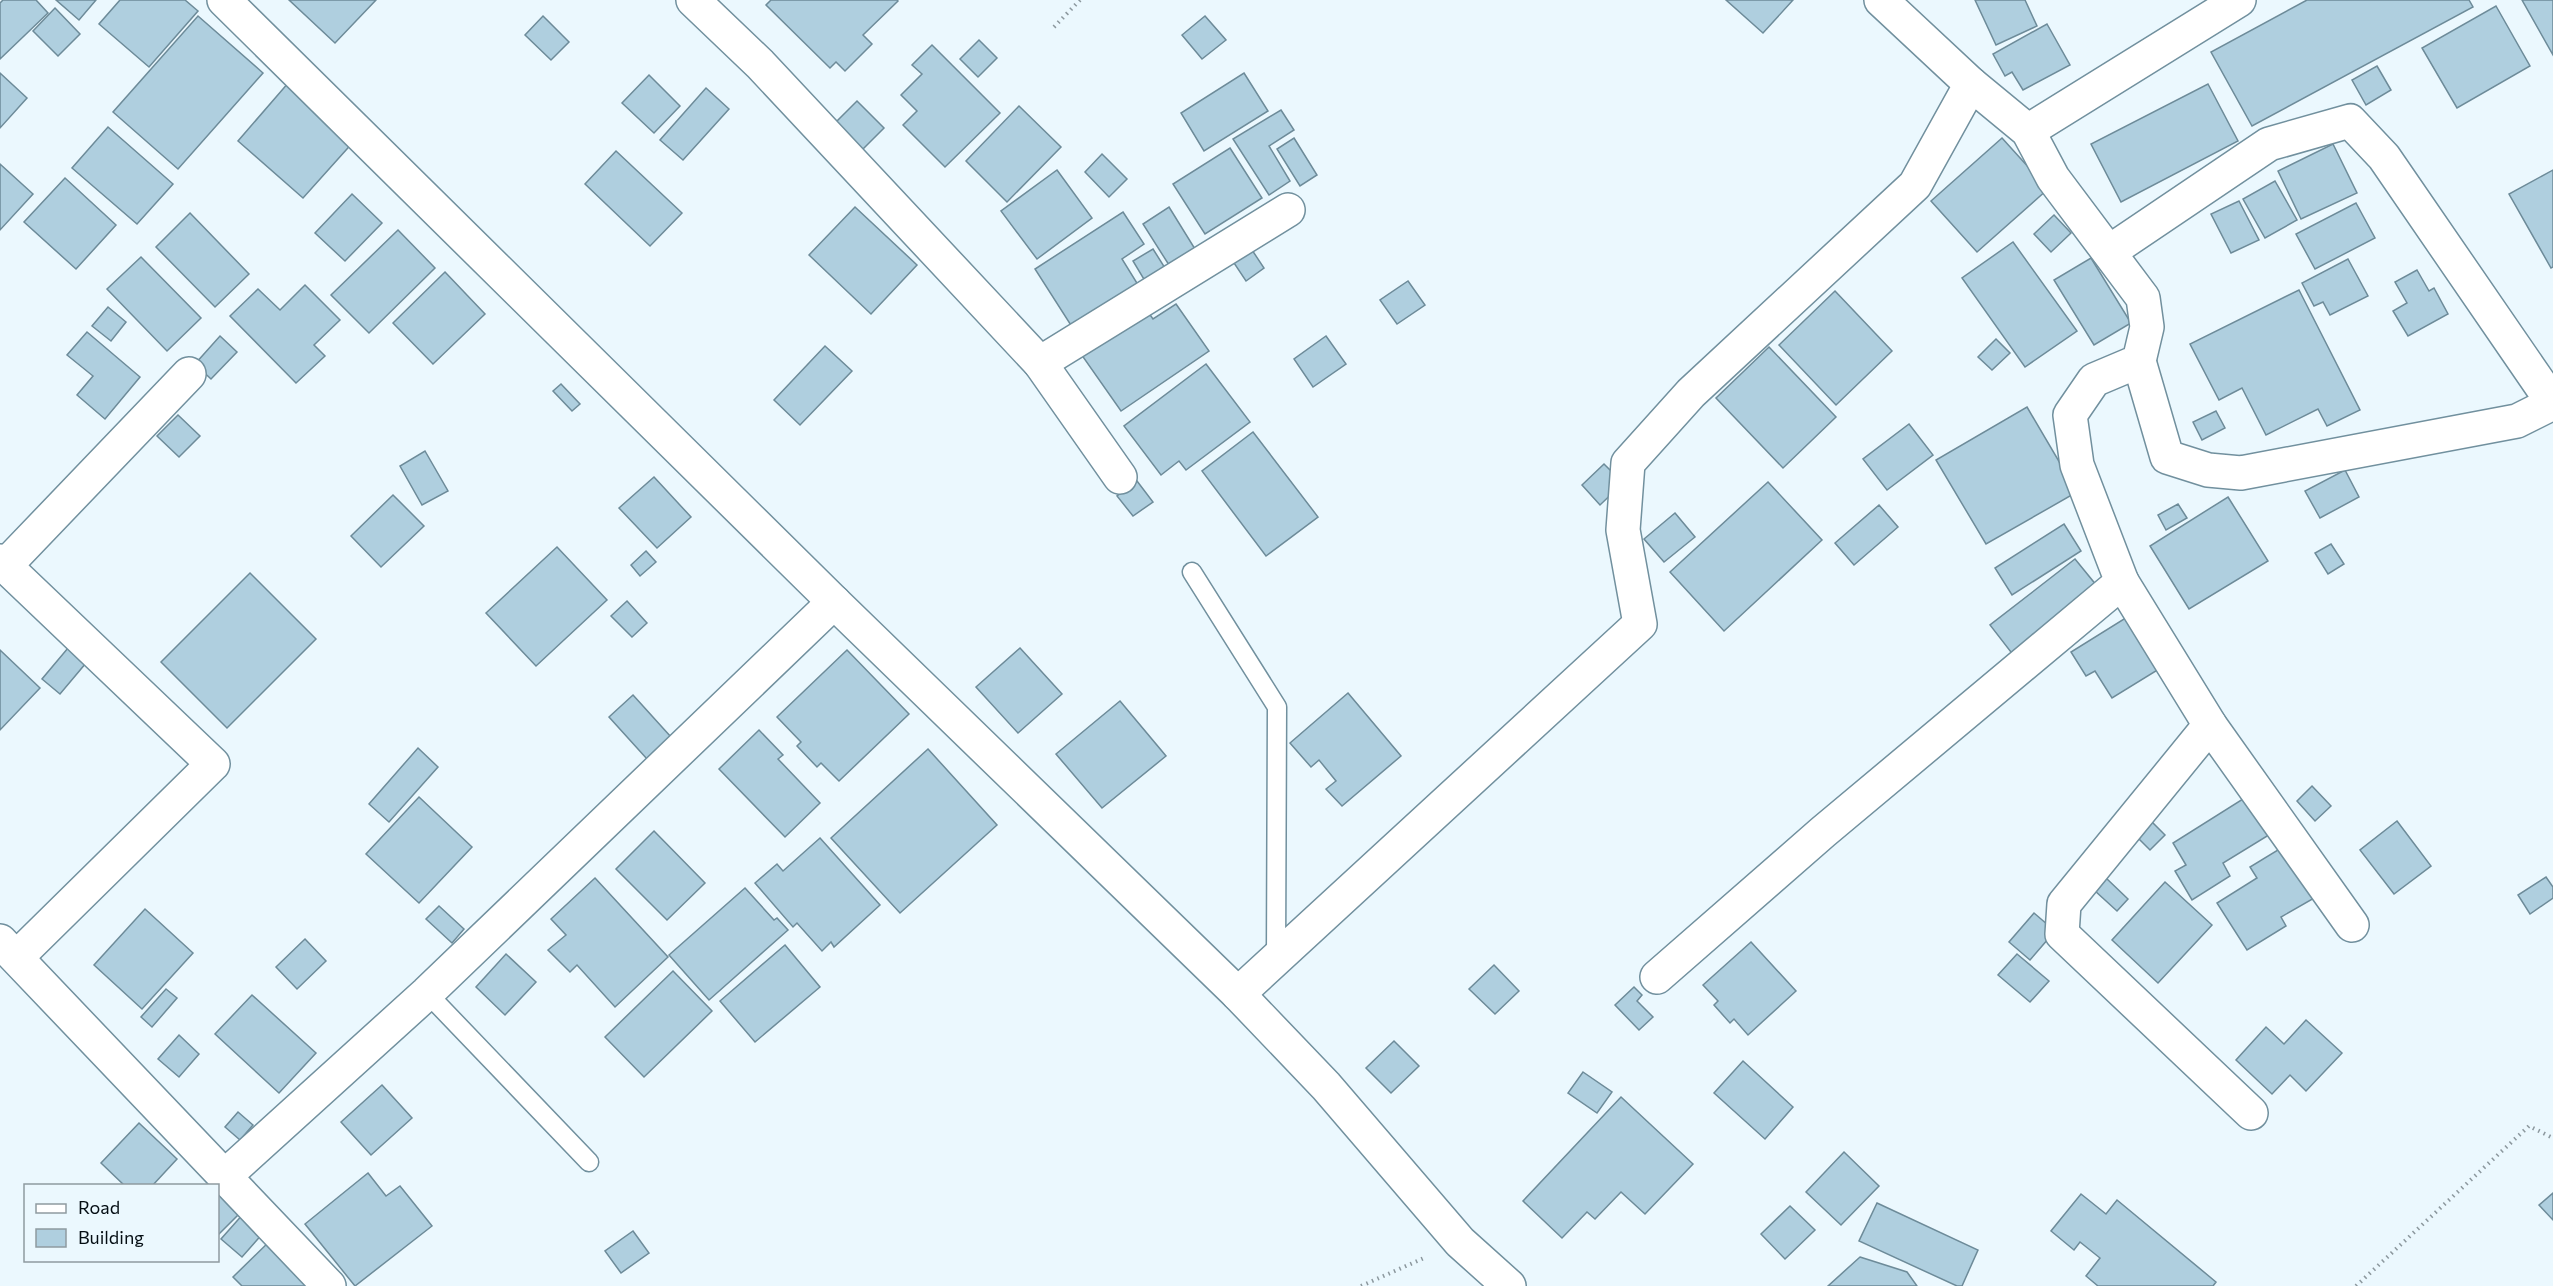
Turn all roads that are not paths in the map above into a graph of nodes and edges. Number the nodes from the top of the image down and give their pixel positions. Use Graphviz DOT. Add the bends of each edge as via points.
graph roads {
  1 [pos="224,0"];
  2 [pos="693,0"];
  3 [pos="1881,0"];
  4 [pos="2239,0"];
  5 [pos="1971,84"];
  6 [pos="2028,131"];
  7 [pos="1288,210"];
  8 [pos="2109,252"];
  9 [pos="2139,361"];
  10 [pos="1040,363"];
  11 [pos="189,374"];
  12 [pos="1120,477"];
  13 [pos="2,564"];
  14 [pos="1192,572"];
  15 [pos="2122,582"];
  16 [pos="834,602"];
  17 [pos="2210,725"];
  18 [pos="2352,925"];
  19 [pos="9,949"];
  20 [pos="1276,958"];
  21 [pos="1657,977"];
  22 [pos="427,993"];
  23 [pos="1238,994"];
  24 [pos="2251,1113"];
  25 [pos="589,1162"];
  26 [pos="225,1176"];
  27 [pos="329,1286"];
  28 [pos="1509,1286"];
  1 -- 16 [label="street"];
  2 -- 10 [label="street" via="760,64"];
  3 -- 5 [label="street"];
  4 -- 6 [label="street"];
  5 -- 6 [label="street"];
  5 -- 20 [label="street" via="1915,185 1691,393 1629,463 1623,530 1640,624"];
  6 -- 8 [label="street" via="2053,178"];
  7 -- 10 [label="street"];
  8 -- 9 [label="street" via="2143,298 2147,327"];
  8 -- 9 [label="street" via="2269,144 2350,121 2384,158 2553,403 2517,421 2241,473 2208,470 2167,457"];
  9 -- 15 [label="street" via="2094,380 2070,415 2077,465"];
  10 -- 12 [label="street"];
  11 -- 13 [label="street"];
  13 -- 19 [label="street" via="213,764"];
  14 -- 20 [label="lane" via="1276,707"];
  15 -- 17 [label="street"];
  15 -- 21 [label="street" via="1823,832"];
  16 -- 22 [label="street"];
  16 -- 23 [label="street"];
  17 -- 18 [label="street"];
  17 -- 24 [label="street" via="2064,904 2062,934"];
  19 -- 26 [label="street"];
  20 -- 23 [label="street"];
  22 -- 25 [label="lane"];
  22 -- 26 [label="street"];
  23 -- 28 [label="street" via="1326,1086 1460,1242"];
  26 -- 27 [label="street"];
}
